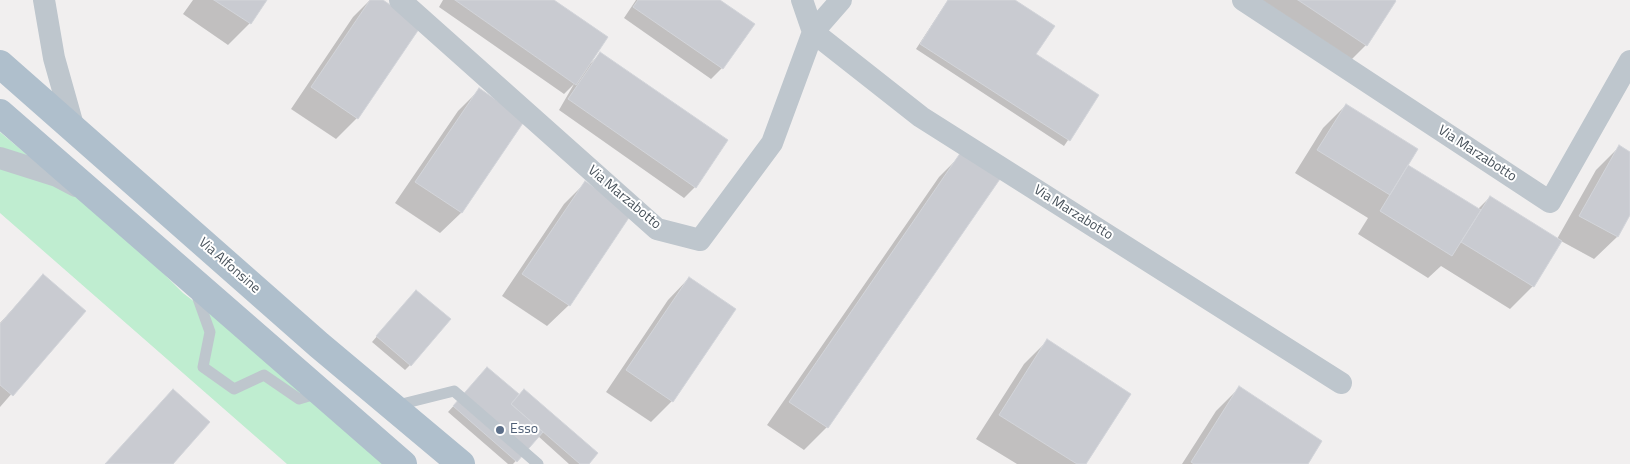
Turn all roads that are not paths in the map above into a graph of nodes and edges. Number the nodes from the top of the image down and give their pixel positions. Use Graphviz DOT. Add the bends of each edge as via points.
graph roads {
  1 [pos="44,0"];
  2 [pos="400,0"];
  3 [pos="802,0"];
  4 [pos="841,0"];
  5 [pos="1244,0"];
  6 [pos="813,32"];
  7 [pos="1630,61"];
  8 [pos="0,64"];
  9 [pos="0,113"];
  10 [pos="74,129"];
  11 [pos="0,158"];
  12 [pos="103,200"];
  13 [pos="189,275"];
  14 [pos="1341,383"];
  15 [pos="322,392"];
  16 [pos="392,406"];
  17 [pos="403,464"];
  18 [pos="462,464"];
  19 [pos="538,464"];
  1 -- 10 [label="street" via="54,58"];
  2 -- 6 [label="street, Via Marzabotto" via="657,229 700,240 772,143"];
  3 -- 6 [label="street"];
  4 -- 6 [label="street, Via Marzabotto"];
  5 -- 7 [label="street, Via Marzabotto" via="1550,202"];
  6 -- 14 [label="street, Via Marzabotto" via="921,117"];
  8 -- 10 [label="main road, Via Alfonsine"];
  9 -- 12 [label="main road"];
  10 -- 16 [label="main road, Via Alfonsine"];
  11 -- 12 [label="street" via="57,176"];
  12 -- 13 [label="main road"];
  13 -- 15 [label="main road"];
  13 -- 15 [label="lane" via="210,332 203,367 234,389 264,374 299,398"];
  15 -- 17 [label="main road"];
  16 -- 18 [label="main road, Via Alfonsine"];
  16 -- 19 [label="lane" via="454,391"];
}
